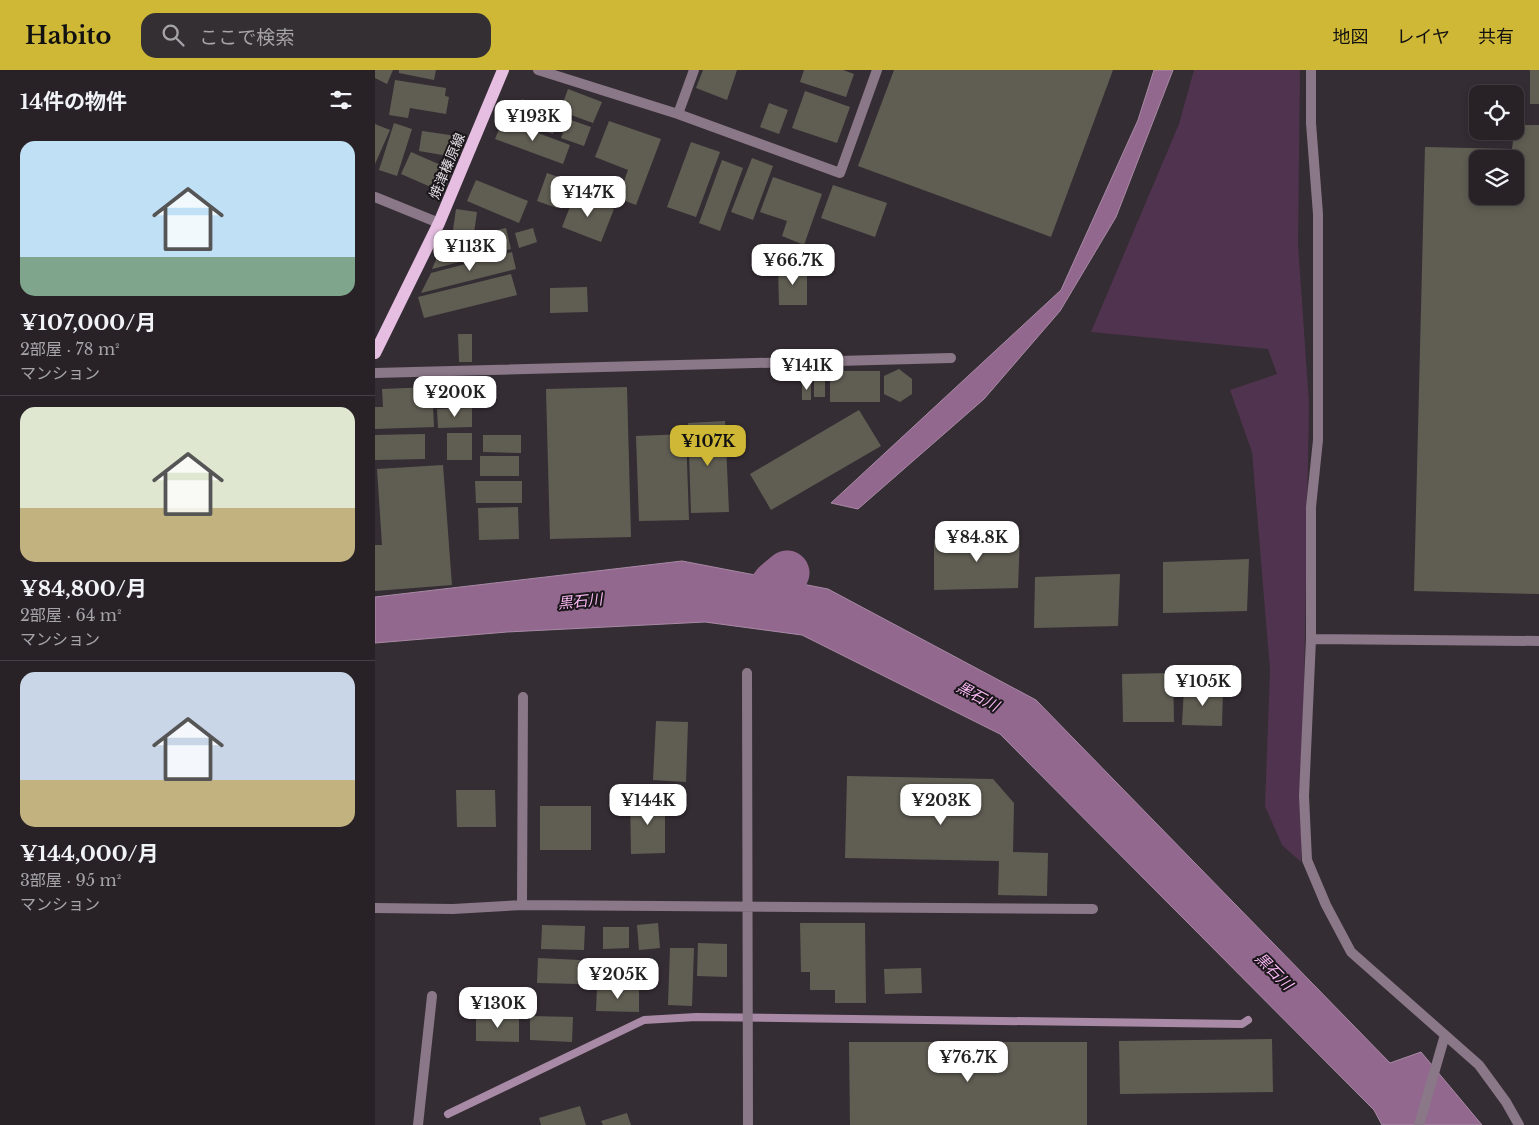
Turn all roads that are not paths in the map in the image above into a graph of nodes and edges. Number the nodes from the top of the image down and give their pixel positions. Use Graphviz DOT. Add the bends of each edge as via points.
graph roads {
  1 [pos="503,70"];
  2 [pos="537,70"];
  3 [pos="694,70"];
  4 [pos="877,70"];
  5 [pos="1311,70"];
  6 [pos="678,114"];
  7 [pos="375,197"];
  8 [pos="439,223"];
  9 [pos="375,353"];
  10 [pos="951,358"];
  11 [pos="375,373"];
  12 [pos="1311,639"];
  13 [pos="1539,641"];
  14 [pos="747,673"];
  15 [pos="523,697"];
  16 [pos="522,905"];
  17 [pos="748,906"];
  18 [pos="375,908"];
  19 [pos="1093,909"];
  20 [pos="432,996"];
  21 [pos="1445,1034"];
  22 [pos="418,1125"];
  23 [pos="749,1125"];
  24 [pos="1419,1125"];
  25 [pos="1519,1125"];
  1 -- 8 [label="main road, 焼津榛原線"];
  2 -- 6 [label="street"];
  3 -- 6 [label="street"];
  4 -- 6 [label="street" via="840,173"];
  5 -- 12 [label="street" via="1311,123 1318,214 1318,440 1311,507"];
  7 -- 8 [label="street"];
  8 -- 9 [label="main road, 焼津榛原線"];
  10 -- 11 [label="street"];
  12 -- 13 [label="street"];
  12 -- 21 [label="street" via="1304,796 1307,860 1351,952"];
  14 -- 17 [label="street"];
  15 -- 16 [label="street"];
  16 -- 17 [label="street"];
  16 -- 18 [label="street" via="453,909"];
  17 -- 19 [label="street"];
  17 -- 23 [label="street"];
  20 -- 22 [label="street"];
  21 -- 24 [label="street"];
  21 -- 25 [label="street" via="1479,1065"];
}
